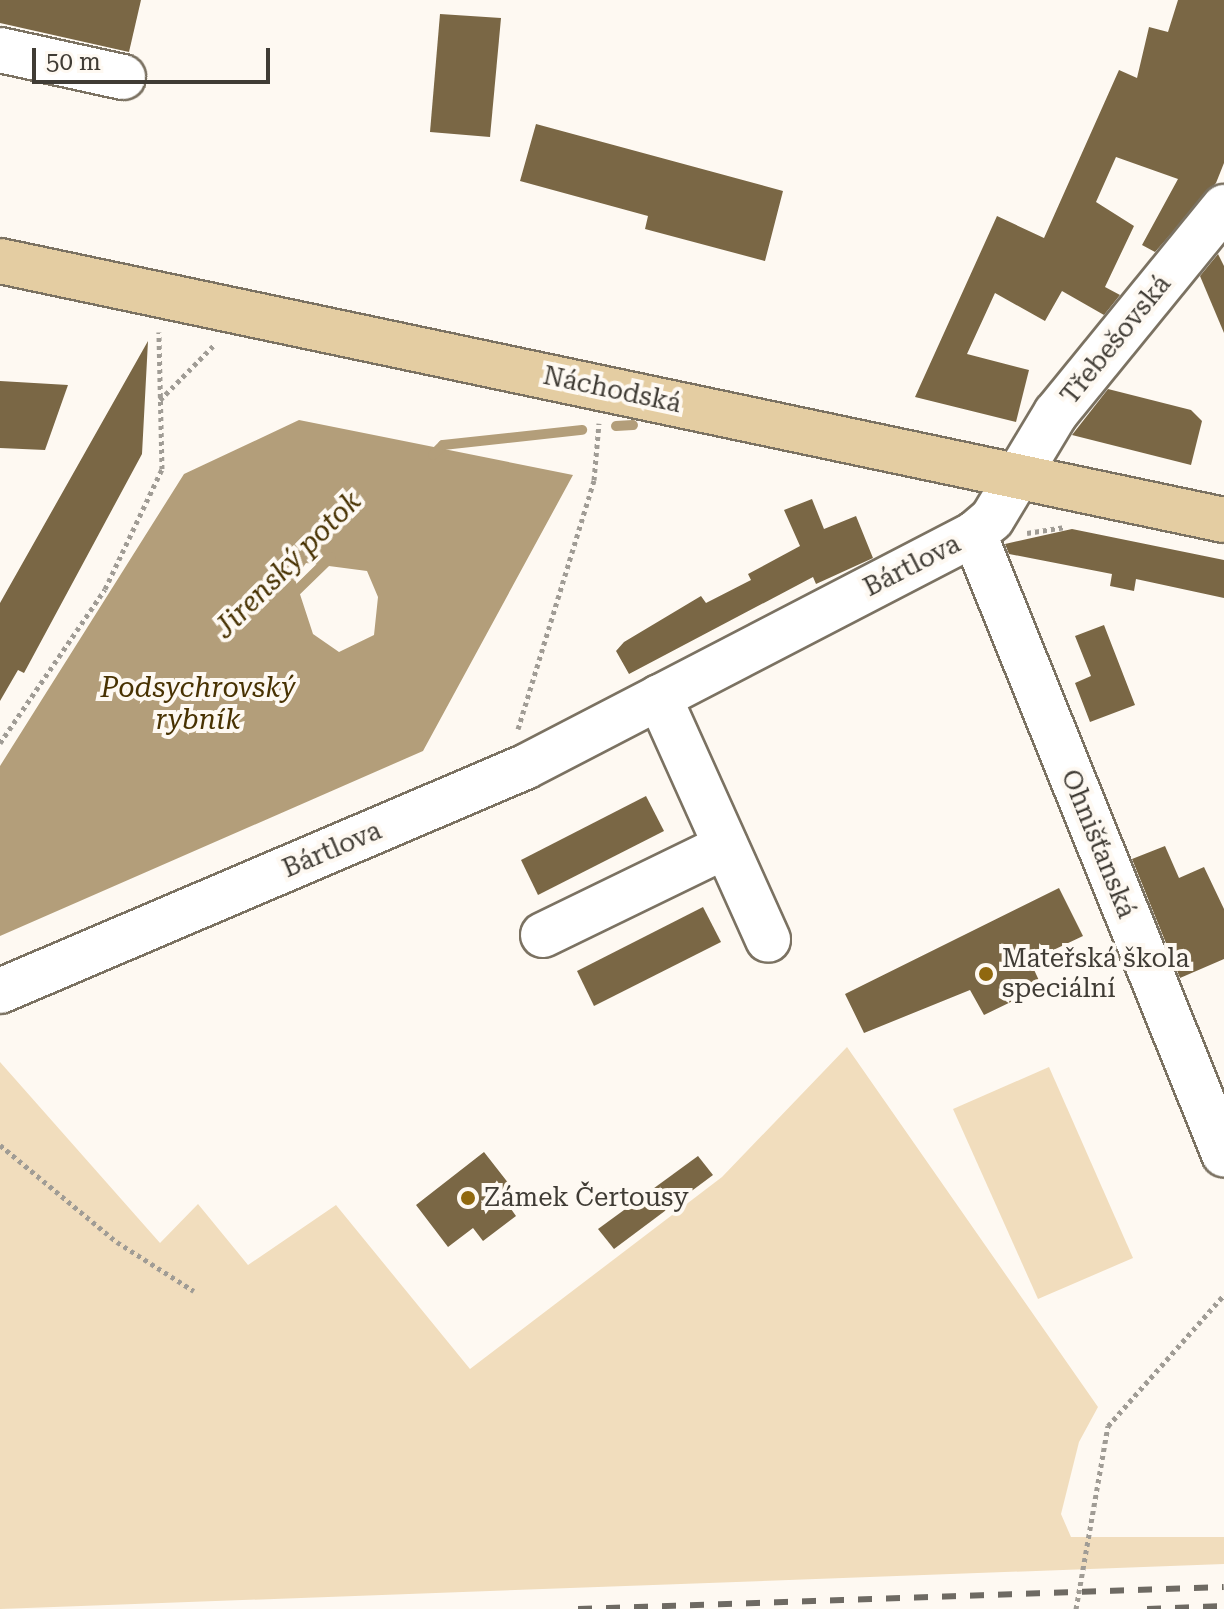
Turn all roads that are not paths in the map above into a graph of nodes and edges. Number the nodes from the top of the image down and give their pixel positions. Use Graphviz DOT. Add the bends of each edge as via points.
graph roads {
  1 [pos="0,50"];
  2 [pos="123,77"];
  3 [pos="1224,207"];
  4 [pos="0,261"];
  5 [pos="1016,477"];
  6 [pos="1224,520"];
  7 [pos="974,534"];
  8 [pos="659,697"];
  9 [pos="726,846"];
  10 [pos="543,935"];
  11 [pos="768,940"];
  12 [pos="0,991"];
  13 [pos="1224,1154"];
  1 -- 2 [label="street"];
  3 -- 5 [label="street, Třebešovská" via="1056,413"];
  4 -- 5 [label="main road, Náchodská"];
  5 -- 6 [label="main road, Náchodská"];
  5 -- 7 [label="street, Bártlova" via="992,519"];
  7 -- 8 [label="street, Bártlova"];
  7 -- 13 [label="street, Ohnišťanská"];
  8 -- 9 [label="street"];
  8 -- 12 [label="street, Bártlova" via="525,767"];
  9 -- 10 [label="street"];
  9 -- 11 [label="street"];
}
